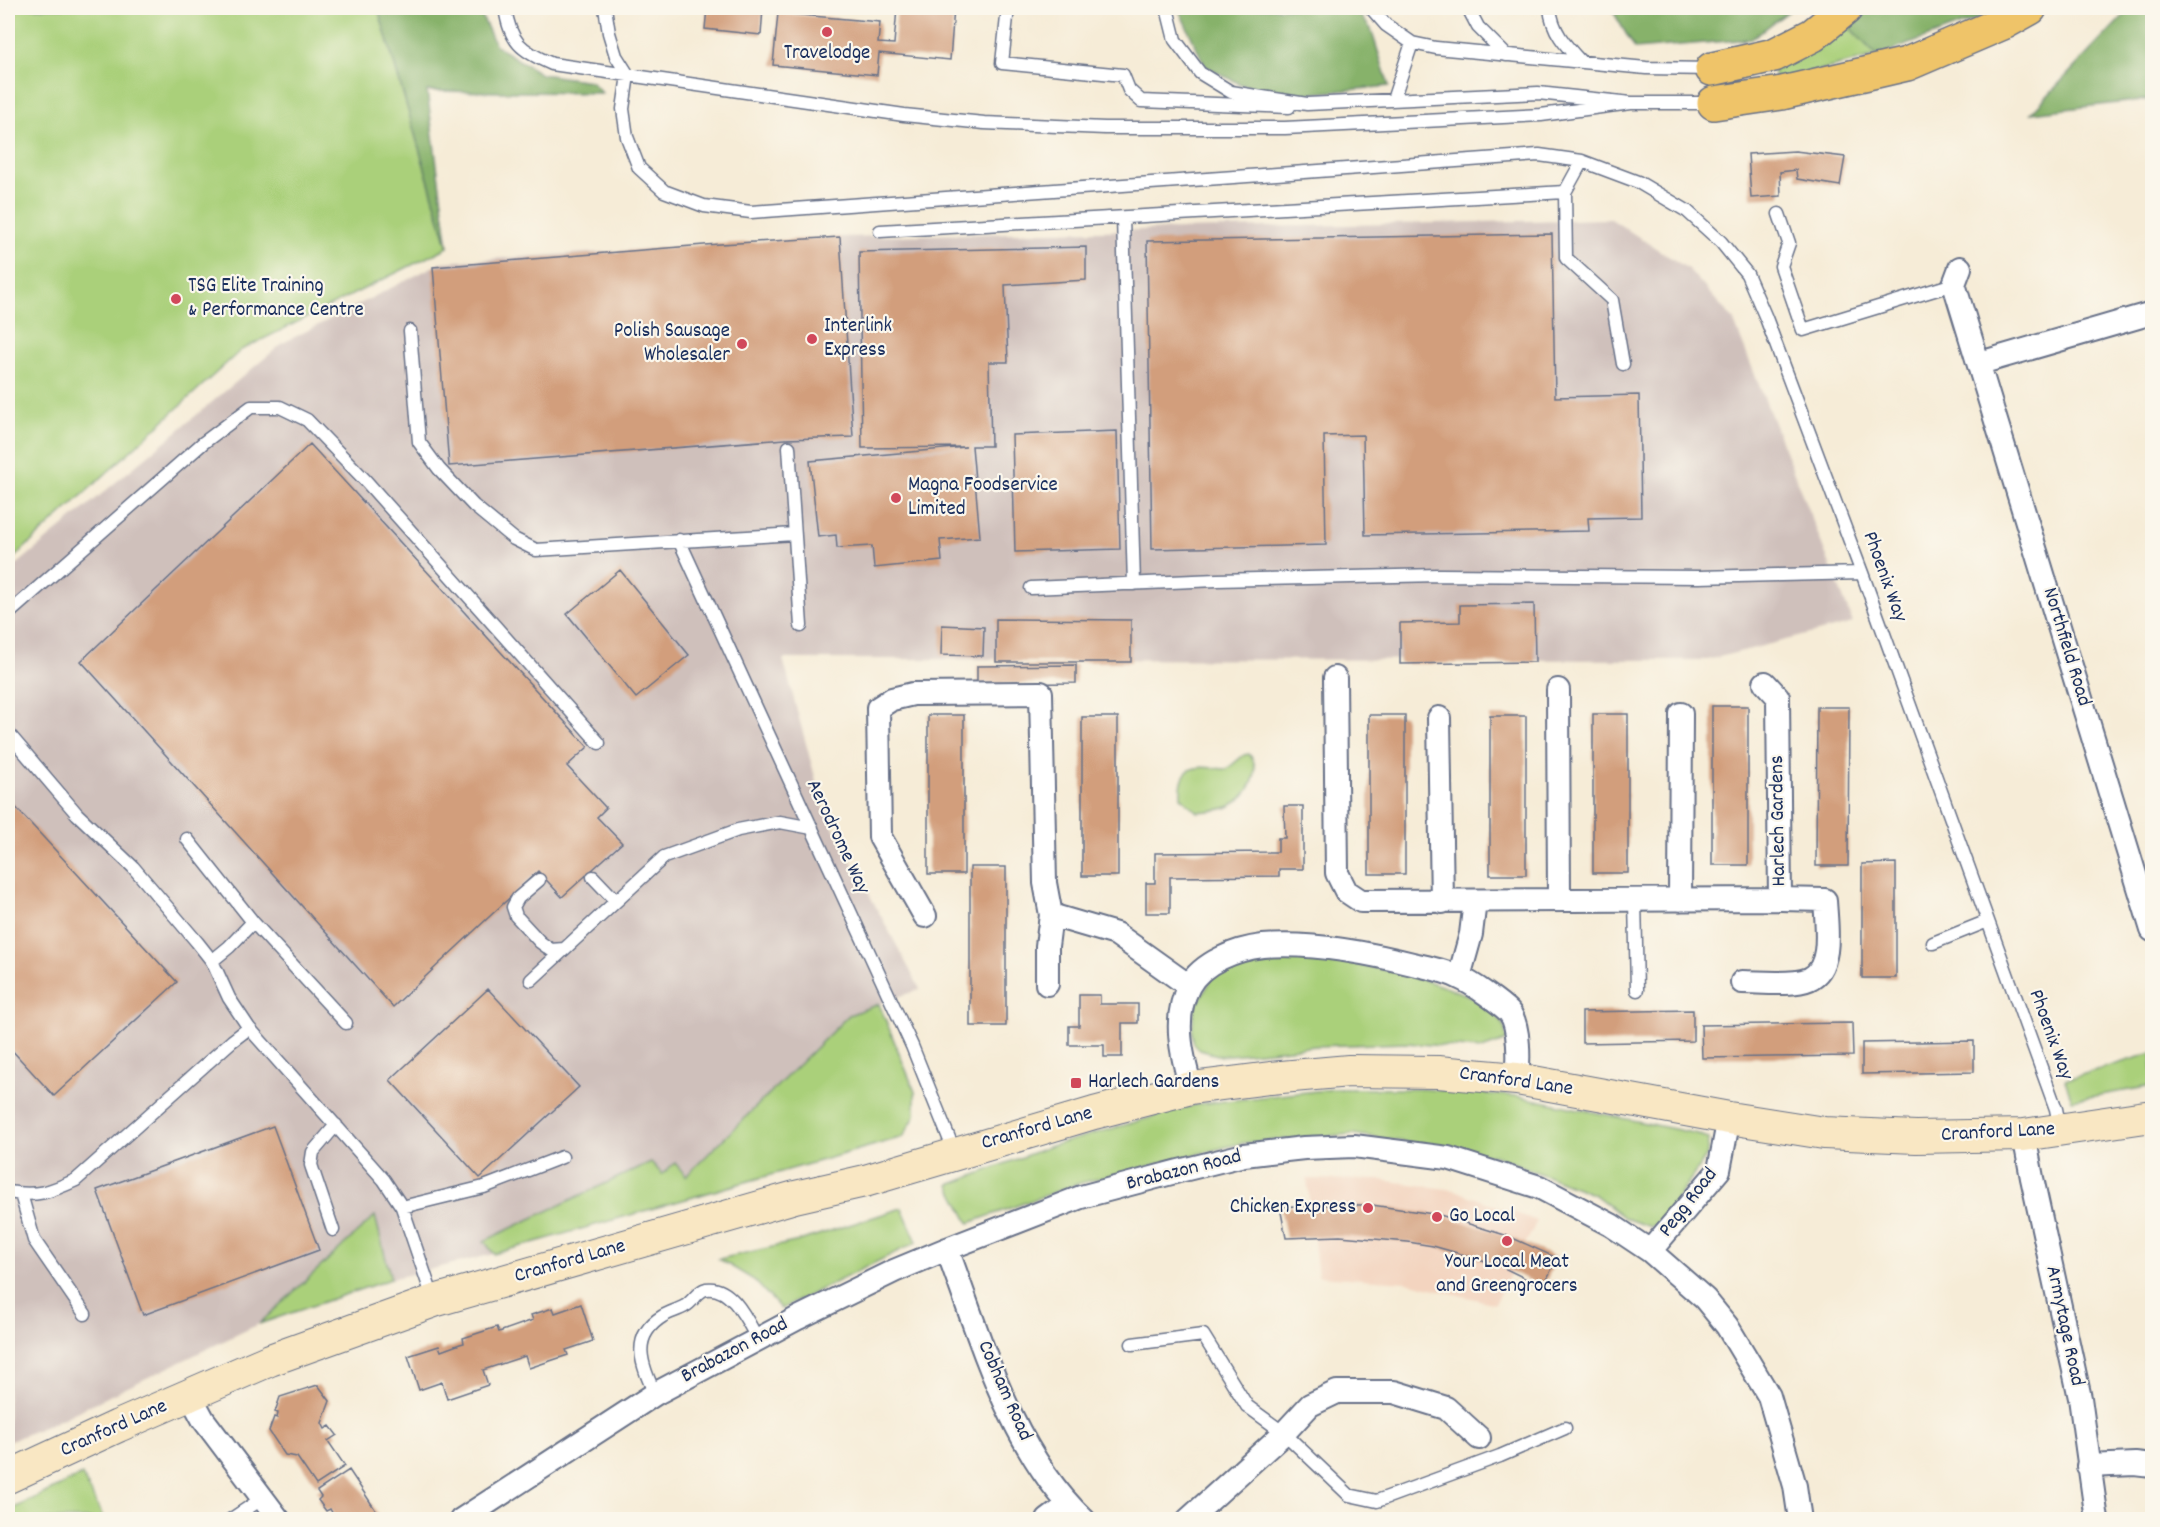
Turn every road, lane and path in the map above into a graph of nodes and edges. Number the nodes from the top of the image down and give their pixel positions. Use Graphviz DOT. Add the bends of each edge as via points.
graph roads {
  1 [pos="505,8"];
  2 [pos="605,8"];
  3 [pos="1008,8"];
  4 [pos="1167,8"];
  5 [pos="1371,8"];
  6 [pos="1468,8"];
  7 [pos="1541,8"];
  8 [pos="1550,8"];
  9 [pos="1846,8"];
  10 [pos="2030,8"];
  11 [pos="1551,21"];
  12 [pos="1412,43"];
  13 [pos="1506,55"];
  14 [pos="1581,62"];
  15 [pos="1712,69"];
  16 [pos="628,75"];
  17 [pos="1393,100"];
  18 [pos="1631,103"];
  19 [pos="1714,103"];
  20 [pos="1307,104"];
  21 [pos="1582,161"];
  22 [pos="1565,192"];
  23 [pos="1779,214"];
  24 [pos="1123,218"];
  25 [pos="880,231"];
  26 [pos="1957,276"];
  27 [pos="2152,313"];
  28 [pos="410,331"];
  29 [pos="1980,363"];
  30 [pos="1623,364"];
  31 [pos="789,447"];
  32 [pos="794,534"];
  33 [pos="679,540"];
  34 [pos="1863,573"];
  35 [pos="1134,584"];
  36 [pos="1031,588"];
  37 [pos="8,614"];
  38 [pos="801,626"];
  39 [pos="1335,678"];
  40 [pos="1765,683"];
  41 [pos="1558,690"];
  42 [pos="1681,714"];
  43 [pos="1439,718"];
  44 [pos="8,733"];
  45 [pos="600,743"];
  46 [pos="812,828"];
  47 [pos="187,839"];
  48 [pos="592,877"];
  49 [pos="539,880"];
  50 [pos="1780,899"];
  51 [pos="1559,900"];
  52 [pos="1635,900"];
  53 [pos="1680,900"];
  54 [pos="616,901"];
  55 [pos="1475,901"];
  56 [pos="1442,902"];
  57 [pos="1051,915"];
  58 [pos="925,916"];
  59 [pos="1988,921"];
  60 [pos="253,922"];
  61 [pos="2152,930"];
  62 [pos="1933,943"];
  63 [pos="564,949"];
  64 [pos="212,961"];
  65 [pos="1459,977"];
  66 [pos="531,980"];
  67 [pos="1742,982"];
  68 [pos="1047,984"];
  69 [pos="1189,986"];
  70 [pos="1637,990"];
  71 [pos="346,1023"];
  72 [pos="249,1028"];
  73 [pos="1517,1079"];
  74 [pos="1191,1088"];
  75 [pos="2152,1116"];
  76 [pos="1729,1118"];
  77 [pos="336,1125"];
  78 [pos="2060,1130"];
  79 [pos="2024,1135"];
  80 [pos="955,1153"];
  81 [pos="562,1157"];
  82 [pos="8,1192"];
  83 [pos="21,1194"];
  84 [pos="402,1207"];
  85 [pos="333,1230"];
  86 [pos="947,1249"];
  87 [pos="1650,1251"];
  88 [pos="434,1302"];
  89 [pos="85,1314"];
  90 [pos="757,1338"];
  91 [pos="1132,1344"];
  92 [pos="655,1394"];
  93 [pos="190,1395"];
  94 [pos="1564,1428"];
  95 [pos="1284,1433"];
  96 [pos="1479,1438"];
  97 [pos="2088,1466"];
  98 [pos="2152,1466"];
  99 [pos="8,1477"];
  100 [pos="263,1498"];
  101 [pos="1076,1512"];
  102 [pos="230,1520"];
  103 [pos="279,1520"];
  104 [pos="461,1520"];
  105 [pos="1048,1520"];
  106 [pos="1188,1520"];
  107 [pos="1800,1520"];
  108 [pos="2097,1520"];
  1 -- 16 [label="lane" via="515,41 530,55 552,64"];
  2 -- 16 [label="lane" via="616,56"];
  3 -- 20 [label="lane" via="1002,63 1123,75 1128,90 1141,101 1281,108"];
  4 -- 20 [label="lane" via="1175,40 1200,73 1231,92"];
  5 -- 12 [label="lane" via="1386,25"];
  6 -- 13 [label="lane" via="1478,27"];
  7 -- 11 [label="lane"];
  8 -- 11 [label="lane"];
  9 -- 15 [label="highway" via="1813,35 1774,55"];
  10 -- 19 [label="highway" via="1907,64 1782,93"];
  11 -- 14 [label="lane" via="1561,41"];
  12 -- 13 [label="lane"];
  12 -- 17 [label="lane"];
  13 -- 14 [label="lane"];
  14 -- 15 [label="lane"];
  16 -- 18 [label="lane" via="904,115 1105,128 1285,128 1541,115"];
  16 -- 21 [label="lane, Phoenix Way" via="623,108 627,137 639,168 664,191 704,206 751,212 1539,155"];
  17 -- 18 [label="lane" via="1538,93"];
  17 -- 20 [label="lane"];
  18 -- 19 [label="lane"];
  21 -- 22 [label="lane"];
  21 -- 34 [label="lane, Phoenix Way" via="1638,182 1687,211 1721,242 1747,274"];
  22 -- 24 [label="lane"];
  22 -- 30 [label="lane" via="1566,258 1612,300"];
  23 -- 26 [label="lane" via="1789,243 1781,266 1803,330"];
  24 -- 25 [label="lane"];
  24 -- 35 [label="lane"];
  26 -- 29 [label="street, Northfield Road"];
  27 -- 29 [label="street"];
  28 -- 33 [label="lane" via="419,441 474,507 514,539 536,550"];
  29 -- 61 [label="street, Northfield Road"];
  31 -- 32 [label="lane"];
  32 -- 33 [label="lane"];
  32 -- 38 [label="lane"];
  33 -- 46 [label="lane, Aerodrome Way"];
  34 -- 35 [label="lane" via="1698,577 1440,575"];
  34 -- 59 [label="lane, Phoenix Way"];
  35 -- 36 [label="lane"];
  37 -- 45 [label="lane" via="203,443 251,407 280,407 307,420 365,480"];
  39 -- 56 [label="street, Harlech Gardens" via="1337,873 1346,891 1361,901"];
  40 -- 50 [label="street, Harlech Gardens" via="1778,697"];
  41 -- 51 [label="street"];
  42 -- 53 [label="street"];
  43 -- 56 [label="street"];
  44 -- 64 [label="lane" via="77,814 133,867"];
  46 -- 54 [label="lane" via="780,822 748,828 664,857"];
  46 -- 80 [label="lane, Aerodrome Way" via="912,1046"];
  47 -- 60 [label="lane"];
  48 -- 54 [label="lane"];
  49 -- 63 [label="lane" via="518,898 513,907 516,916 551,950"];
  50 -- 53 [label="street, Harlech Gardens"];
  50 -- 67 [label="street" via="1825,900 1825,956 1818,973 1794,982"];
  51 -- 52 [label="street, Harlech Gardens"];
  51 -- 55 [label="street, Harlech Gardens"];
  52 -- 53 [label="street, Harlech Gardens"];
  52 -- 70 [label="lane"];
  54 -- 63 [label="lane"];
  55 -- 56 [label="street, Harlech Gardens"];
  55 -- 65 [label="street"];
  57 -- 58 [label="street" via="1045,883 1041,693 913,694 892,699 878,708 880,837"];
  57 -- 68 [label="street"];
  57 -- 69 [label="street" via="1116,934"];
  59 -- 62 [label="lane"];
  59 -- 78 [label="lane, Phoenix Way" via="2056,1109"];
  60 -- 64 [label="lane"];
  60 -- 71 [label="lane"];
  63 -- 66 [label="lane"];
  64 -- 72 [label="lane" via="229,998"];
  65 -- 69 [label="street" via="1374,954 1262,946 1219,958 1201,970"];
  65 -- 73 [label="street" via="1510,1013 1517,1036"];
  69 -- 74 [label="street" via="1179,1026"];
  72 -- 77 [label="lane"];
  72 -- 83 [label="lane" via="76,1180 48,1193"];
  73 -- 74 [label="street, Cranford Lane" via="1362,1070"];
  73 -- 76 [label="street, Cranford Lane"];
  74 -- 80 [label="street, Cranford Lane"];
  75 -- 78 [label="street, Cranford Lane"];
  76 -- 79 [label="street, Cranford Lane" via="1853,1135"];
  76 -- 87 [label="street, Pegg Road" via="1719,1170"];
  77 -- 84 [label="lane"];
  77 -- 85 [label="lane" via="313,1152 311,1165"];
  78 -- 79 [label="street, Cranford Lane"];
  79 -- 97 [label="street, Armytage Road" via="2080,1398"];
  80 -- 88 [label="street, Cranford Lane"];
  81 -- 84 [label="lane" via="484,1187"];
  82 -- 83 [label="lane"];
  83 -- 89 [label="lane" via="34,1240"];
  84 -- 88 [label="lane"];
  86 -- 87 [label="street, Brabazon Road" via="1080,1197 1179,1171 1244,1155 1354,1146 1448,1158 1539,1187 1611,1225"];
  86 -- 90 [label="street, Brabazon Road"];
  86 -- 101 [label="street, Cobham Road" via="1005,1403 1038,1463"];
  87 -- 107 [label="street, Brabazon Road" via="1720,1317 1769,1396 1795,1486"];
  88 -- 93 [label="street, Cranford Lane" via="270,1360"];
  90 -- 92 [label="street, Brabazon Road"];
  90 -- 92 [label="lane" via="731,1298 705,1289 688,1305 647,1329 641,1346 643,1365"];
  91 -- 95 [label="lane" via="1203,1335 1247,1406"];
  92 -- 104 [label="street, Brabazon Road"];
  93 -- 99 [label="street, Cranford Lane"];
  93 -- 100 [label="street" via="203,1419"];
  94 -- 95 [label="lane" via="1377,1501 1349,1495"];
  95 -- 96 [label="street" via="1310,1405 1337,1392 1394,1392 1446,1408"];
  95 -- 106 [label="street"];
  97 -- 98 [label="street"];
  97 -- 108 [label="street, Armytage Road"];
  100 -- 102 [label="lane"];
  100 -- 103 [label="street"];
  101 -- 105 [label="street"];
}
